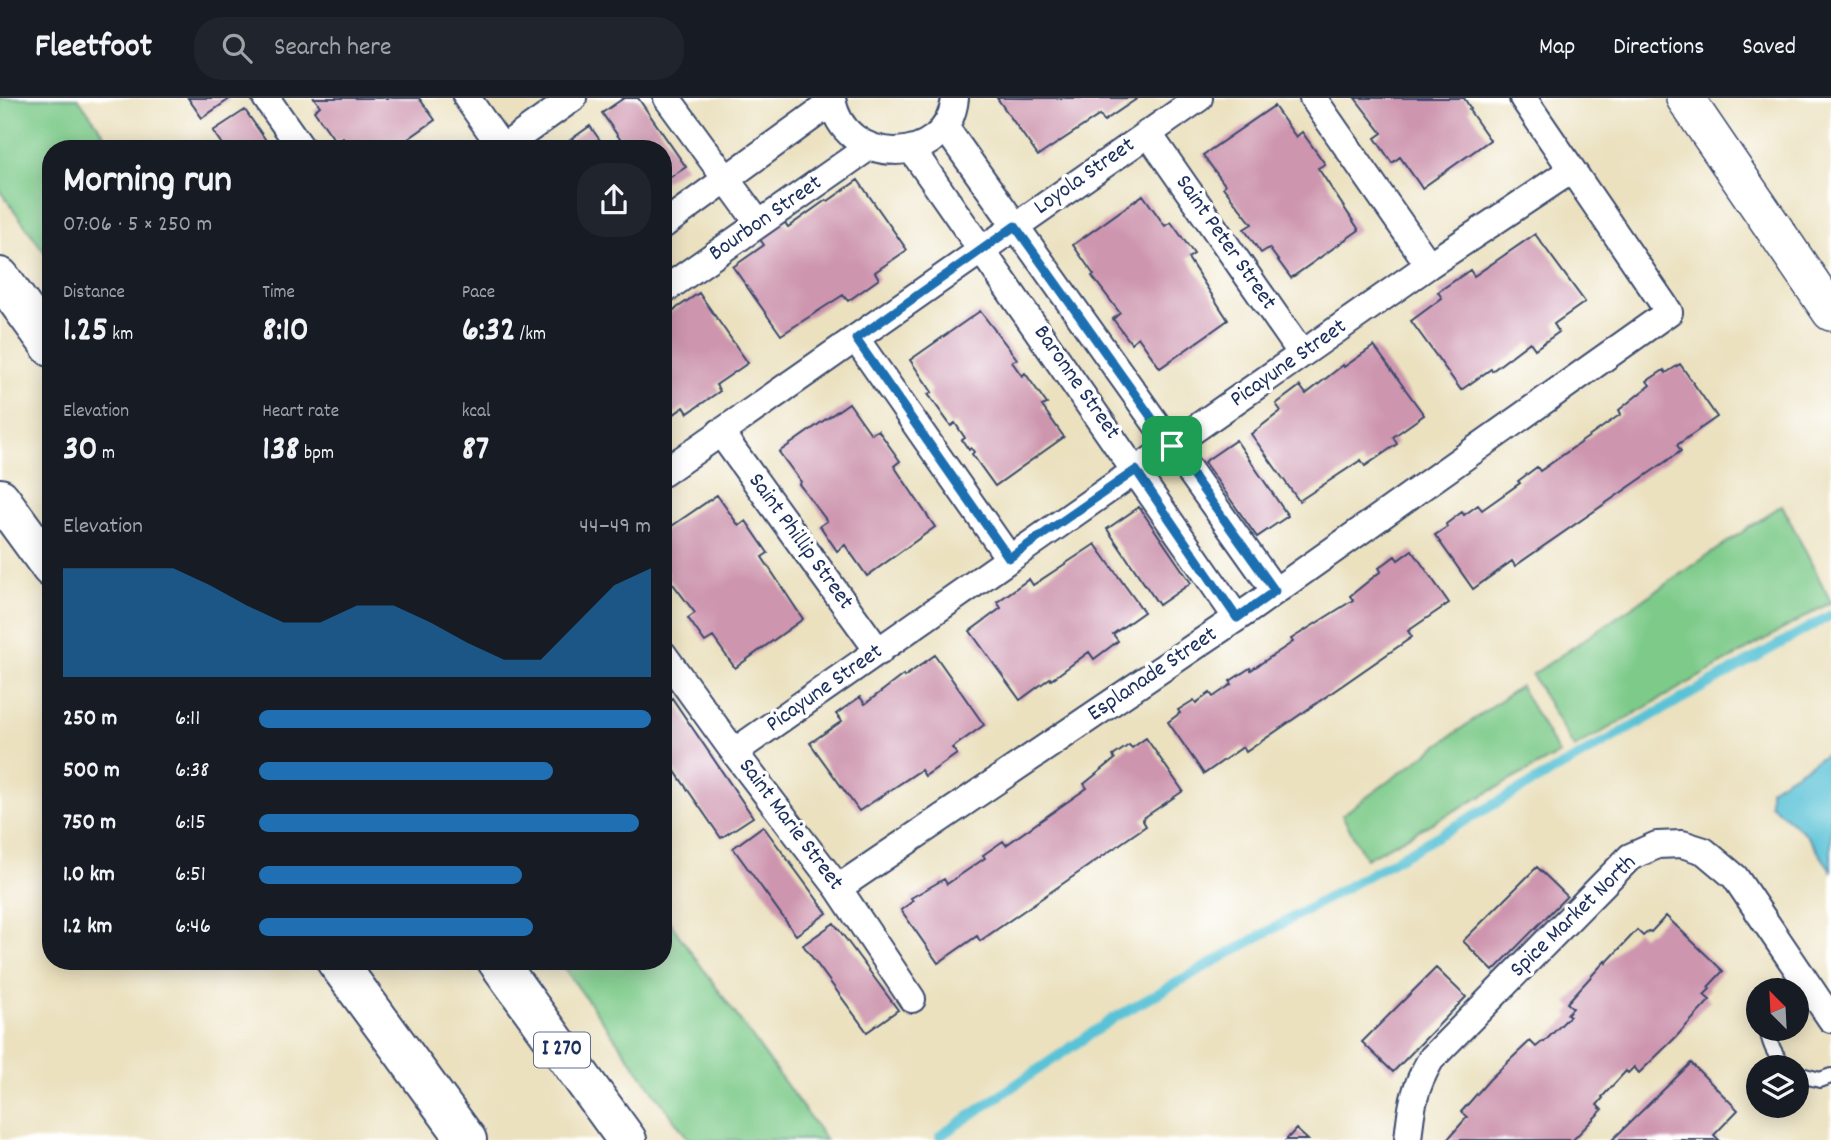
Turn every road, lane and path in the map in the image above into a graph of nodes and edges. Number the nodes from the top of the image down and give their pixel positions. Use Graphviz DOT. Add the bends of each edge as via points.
graph roads {
  1 [pos="266,98"];
  2 [pos="467,98"];
  3 [pos="573,98"];
  4 [pos="667,98"];
  5 [pos="955,98"];
  6 [pos="1199,98"];
  7 [pos="1313,98"];
  8 [pos="1523,98"];
  9 [pos="1685,98"];
  10 [pos="832,100"];
  11 [pos="945,127"];
  12 [pos="1148,133"];
  13 [pos="296,140"];
  14 [pos="496,140"];
  15 [pos="513,140"];
  16 [pos="869,147"];
  17 [pos="912,150"];
  18 [pos="1570,171"];
  19 [pos="727,179"];
  20 [pos="672,219"];
  21 [pos="759,225"];
  22 [pos="1015,226"];
  23 [pos="983,249"];
  24 [pos="1429,265"];
  25 [pos="0,277"];
  26 [pos="672,286"];
  27 [pos="1831,312"];
  28 [pos="42,335"];
  29 [pos="856,339"];
  30 [pos="1303,354"];
  31 [pos="720,432"];
  32 [pos="1172,446"];
  33 [pos="672,467"];
  34 [pos="1136,470"];
  35 [pos="0,498"];
  36 [pos="42,556"];
  37 [pos="1009,558"];
  38 [pos="1275,591"];
  39 [pos="1237,618"];
  40 [pos="879,652"];
  41 [pos="672,666"];
  42 [pos="734,752"];
  43 [pos="838,888"];
  44 [pos="343,970"];
  45 [pos="504,970"];
  46 [pos="1793,978"];
  47 [pos="1810,998"];
  48 [pos="912,999"];
  49 [pos="1831,1019"];
  50 [pos="1831,1076"];
  51 [pos="1809,1077"];
  52 [pos="467,1140"];
  53 [pos="627,1140"];
  54 [pos="1408,1140"];
  1 -- 13 [label="street"];
  2 -- 14 [label="street"];
  3 -- 15 [label="street"];
  4 -- 19 [label="street"];
  5 -- 11 [label="street"];
  6 -- 12 [label="street, Loyola Street"];
  7 -- 24 [label="street"];
  8 -- 18 [label="street"];
  9 -- 27 [label="main road"];
  10 -- 16 [label="street" via="851,135"];
  10 -- 19 [label="street"];
  11 -- 17 [label="street"];
  11 -- 22 [label="street, Baronne Street"];
  12 -- 22 [label="street, Loyola Street"];
  12 -- 30 [label="street, Saint Peter Street"];
  16 -- 17 [label="street" via="890,152"];
  16 -- 21 [label="street, Bourbon Street"];
  17 -- 23 [label="street, Baronne Street"];
  18 -- 24 [label="street, Picayune Street"];
  18 -- 38 [label="street, Esplanade Street" via="1669,312"];
  19 -- 20 [label="street"];
  19 -- 21 [label="street"];
  21 -- 26 [label="street, Bourbon Street"];
  22 -- 23 [label="street, Loyola Street"];
  22 -- 32 [label="street, Baronne Street"];
  23 -- 29 [label="street, Loyola Street"];
  23 -- 34 [label="street, Baronne Street"];
  24 -- 30 [label="street, Picayune Street"];
  25 -- 28 [label="highway"];
  29 -- 31 [label="street, Loyola Street"];
  29 -- 37 [label="street"];
  30 -- 32 [label="street, Picayune Street"];
  31 -- 33 [label="street, Loyola Street"];
  31 -- 40 [label="street, Saint Phillip Street"];
  32 -- 34 [label="street, Picayune Street"];
  32 -- 38 [label="street, Baronne Street"];
  34 -- 37 [label="street, Picayune Street"];
  34 -- 39 [label="street, Baronne Street"];
  35 -- 36 [label="highway"];
  37 -- 40 [label="street, Picayune Street"];
  38 -- 39 [label="street, Esplanade Street"];
  39 -- 43 [label="street, Esplanade Street"];
  40 -- 42 [label="street, Picayune Street"];
  41 -- 42 [label="street, Saint Marie Street"];
  42 -- 43 [label="street, Saint Marie Street"];
  43 -- 48 [label="street, Saint Marie Street"];
  44 -- 52 [label="highway"];
  45 -- 53 [label="highway, I 270"];
  46 -- 54 [label="street, Spice Market North" via="1735,877 1704,851 1682,844 1657,845 1630,857 1431,1059 1412,1103"];
  47 -- 49 [label="street, Spice Market North"];
  50 -- 51 [label="lane"];
}
